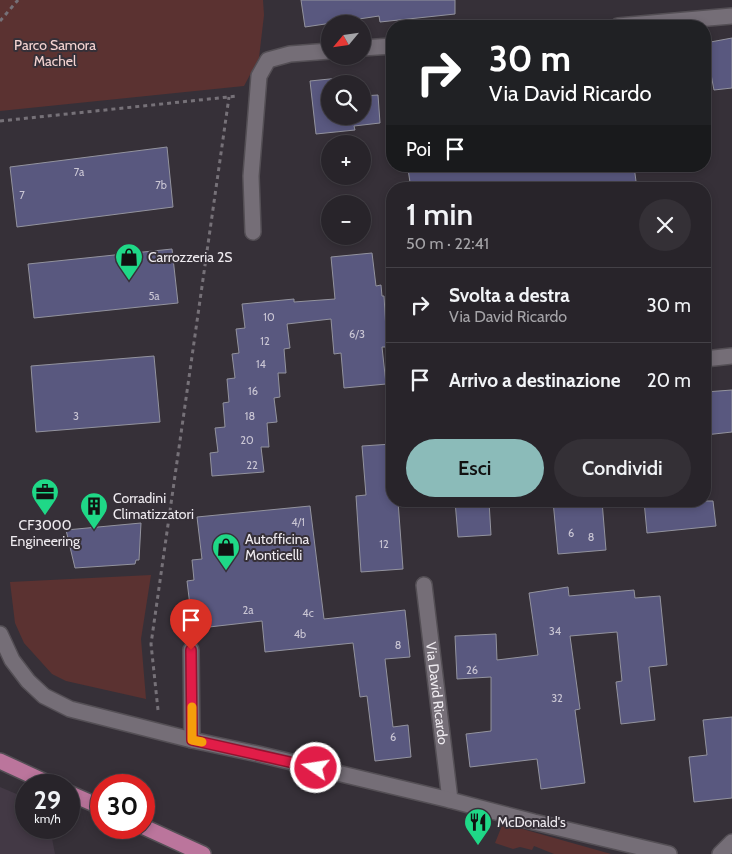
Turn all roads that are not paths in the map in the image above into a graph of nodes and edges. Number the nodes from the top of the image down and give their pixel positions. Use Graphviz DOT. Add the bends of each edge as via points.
graph roads {
  1 [pos="732,16"];
  2 [pos="686,20"];
  3 [pos="386,46"];
  4 [pos="371,47"];
  5 [pos="321,52"];
  6 [pos="253,232"];
  7 [pos="732,356"];
  8 [pos="711,358"];
  9 [pos="424,585"];
  10 [pos="0,634"];
  11 [pos="191,650"];
  12 [pos="192,740"];
  13 [pos="0,761"];
  14 [pos="28,774"];
  15 [pos="450,800"];
  16 [pos="155,832"];
  17 [pos="732,842"];
  18 [pos="203,854"];
  19 [pos="669,854"];
  20 [pos="720,854"];
  1 -- 2 [label="street"];
  3 -- 4 [label="street"];
  5 -- 6 [label="street" via="290,54 268,60 258,76 251,176"];
  7 -- 8 [label="street"];
  9 -- 15 [label="street, Via David Ricardo"];
  10 -- 12 [label="street" via="12,660 44,696 70,709"];
  11 -- 12 [label="street"];
  12 -- 15 [label="street"];
  13 -- 14 [label="main road"];
  15 -- 19 [label="street"];
  16 -- 18 [label="main road"];
  17 -- 20 [label="street"];
}
